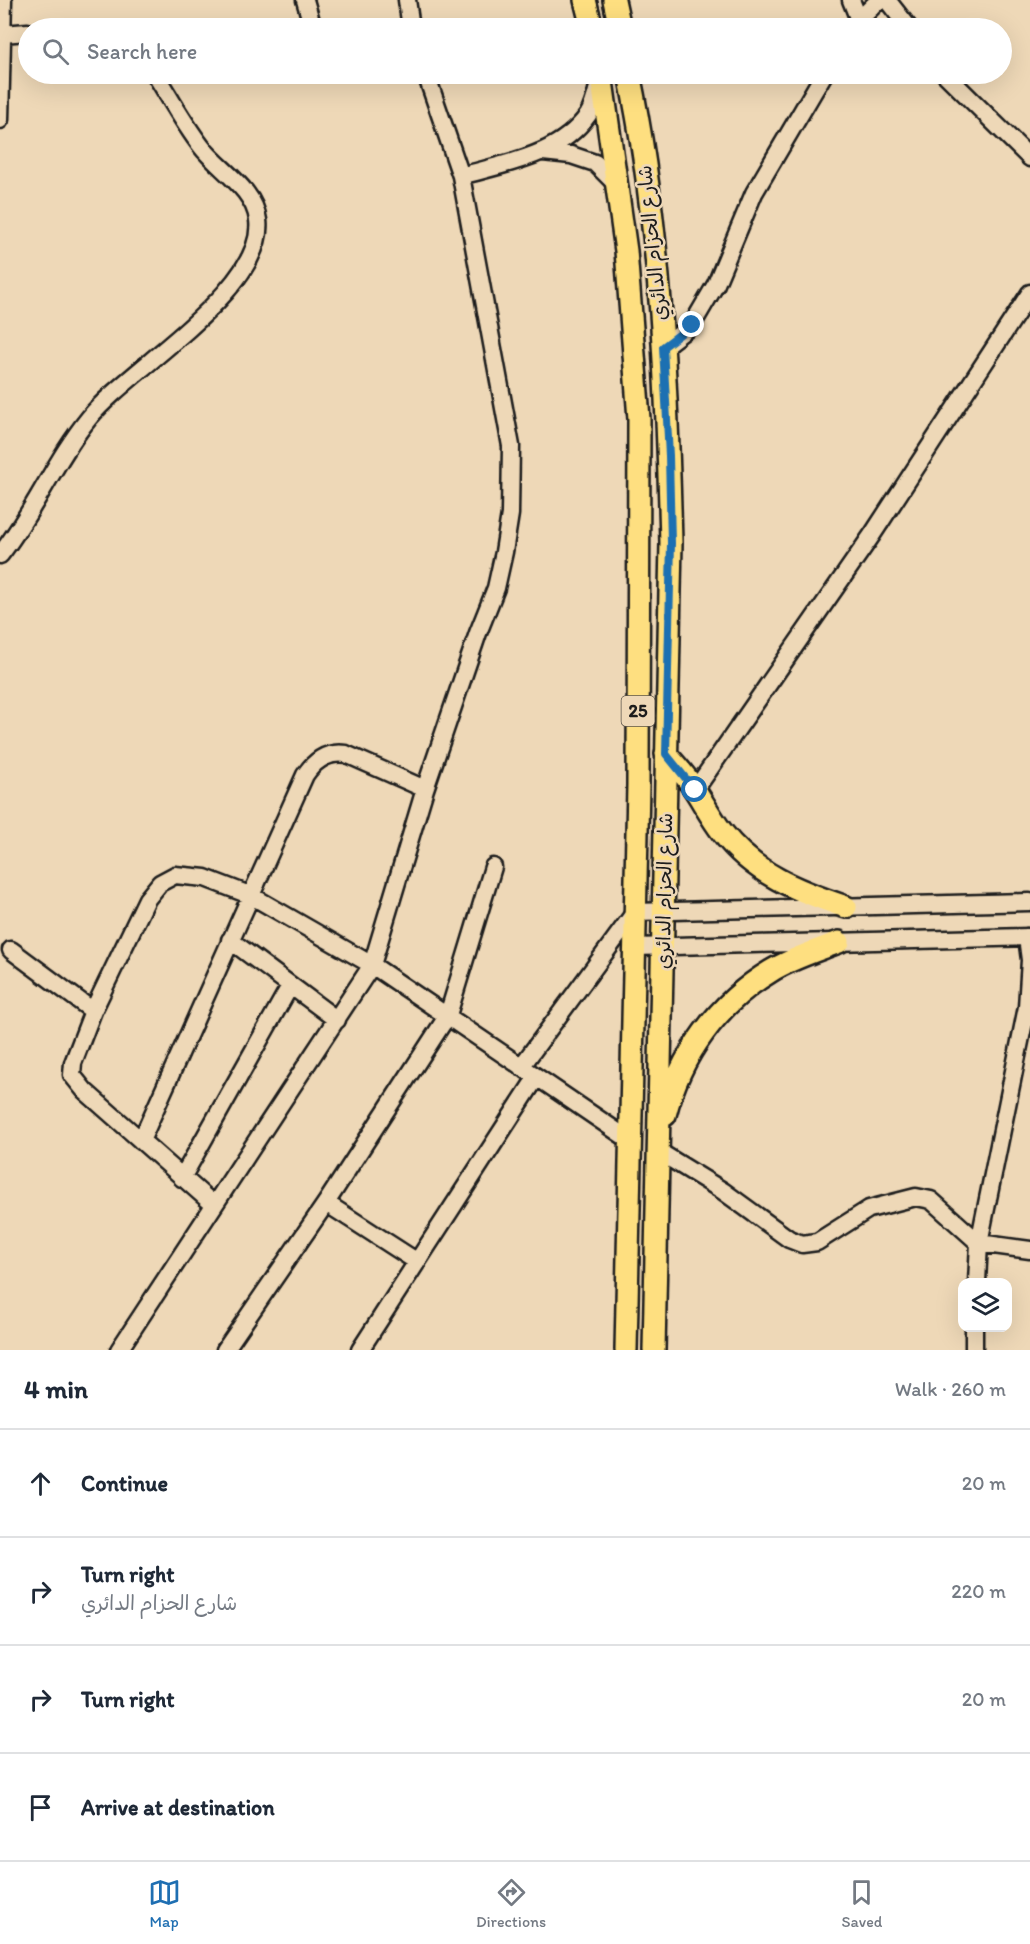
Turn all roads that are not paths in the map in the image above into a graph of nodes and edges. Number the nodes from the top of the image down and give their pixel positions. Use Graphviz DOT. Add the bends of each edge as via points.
graph roads {
  1 [pos="3,0"];
  2 [pos="305,0"];
  3 [pos="407,0"];
  4 [pos="585,0"];
  5 [pos="614,0"];
  6 [pos="851,0"];
  7 [pos="879,0"];
  8 [pos="887,0"];
  9 [pos="310,18"];
  10 [pos="410,18"];
  11 [pos="589,18"];
  12 [pos="618,18"];
  13 [pos="854,18"];
  14 [pos="861,18"];
  15 [pos="901,18"];
  16 [pos="18,36"];
  17 [pos="1,41"];
  18 [pos="161,84"];
  19 [pos="429,84"];
  20 [pos="598,84"];
  21 [pos="602,84"];
  22 [pos="631,84"];
  23 [pos="818,84"];
  24 [pos="955,84"];
  25 [pos="0,120"];
  26 [pos="543,152"];
  27 [pos="1030,158"];
  28 [pos="460,176"];
  29 [pos="617,184"];
  30 [pos="1030,292"];
  31 [pos="663,347"];
  32 [pos="0,555"];
  33 [pos="666,754"];
  34 [pos="425,789"];
  35 [pos="695,790"];
  36 [pos="493,867"];
  37 [pos="252,896"];
  38 [pos="1030,902"];
  39 [pos="846,907"];
  40 [pos="635,912"];
  41 [pos="663,912"];
  42 [pos="1029,937"];
  43 [pos="230,940"];
  44 [pos="839,942"];
  45 [pos="635,947"];
  46 [pos="662,947"];
  47 [pos="11,950"];
  48 [pos="372,965"];
  49 [pos="290,986"];
  50 [pos="93,1011"];
  51 [pos="448,1016"];
  52 [pos="337,1020"];
  53 [pos="520,1067"];
  54 [pos="536,1078"];
  55 [pos="631,1141"];
  56 [pos="141,1142"];
  57 [pos="658,1146"];
  58 [pos="182,1178"];
  59 [pos="326,1203"];
  60 [pos="214,1204"];
  61 [pos="979,1243"];
  62 [pos="1030,1250"];
  63 [pos="416,1261"];
  64 [pos="976,1278"];
  65 [pos="974,1332"];
  66 [pos="119,1350"];
  67 [pos="225,1350"];
  68 [pos="360,1350"];
  69 [pos="626,1350"];
  70 [pos="654,1350"];
  71 [pos="974,1350"];
  1 -- 17 [label="street"];
  2 -- 9 [label="street"];
  3 -- 10 [label="street"];
  4 -- 11 [label="main road"];
  5 -- 12 [label="main road"];
  6 -- 13 [label="street"];
  7 -- 14 [label="street"];
  8 -- 15 [label="street"];
  16 -- 17 [label="street"];
  17 -- 25 [label="street"];
  18 -- 32 [label="street" via="203,149 253,203 258,237 242,270 218,300 88,418"];
  19 -- 28 [label="street"];
  20 -- 26 [label="street" via="589,114 566,138"];
  21 -- 29 [label="main road, شارع الحزام الدائري / 25"];
  22 -- 31 [label="main road, شارع الحزام الدائري / 25" via="647,182"];
  23 -- 31 [label="street" via="754,193 717,284 692,325"];
  24 -- 27 [label="street"];
  26 -- 28 [label="street"];
  26 -- 29 [label="street" via="595,163"];
  28 -- 34 [label="street" via="511,446 510,513 496,588"];
  29 -- 40 [label="main road, شارع الحزام الدائري / 25" via="639,419"];
  30 -- 35 [label="street" via="872,535"];
  31 -- 33 [label="main road, شارع الحزام الدائري / 25" via="671,543"];
  33 -- 35 [label="main road"];
  33 -- 41 [label="main road, شارع الحزام الدائري / 25"];
  34 -- 37 [label="street" via="346,754 336,752 318,760 305,775"];
  34 -- 48 [label="street"];
  35 -- 39 [label="main road" via="722,833 758,867 801,892"];
  36 -- 51 [label="street"];
  37 -- 43 [label="street"];
  37 -- 48 [label="street"];
  37 -- 50 [label="street" via="205,878 175,875 160,883 147,899"];
  38 -- 39 [label="street"];
  39 -- 41 [label="street"];
  40 -- 41 [label="street"];
  40 -- 45 [label="main road, شارع الحزام الدائري / 25"];
  40 -- 53 [label="street"];
  41 -- 46 [label="main road, شارع الحزام الدائري / 25"];
  42 -- 44 [label="street"];
  42 -- 61 [label="street" via="1028,1007"];
  43 -- 49 [label="street"];
  43 -- 56 [label="street"];
  44 -- 46 [label="street"];
  44 -- 57 [label="main road" via="772,970 723,1009 703,1032 683,1067 668,1104"];
  45 -- 46 [label="street"];
  45 -- 55 [label="main road, شارع الحزام الدائري / 25"];
  46 -- 57 [label="main road, شارع الحزام الدائري / 25"];
  47 -- 50 [label="street"];
  48 -- 51 [label="street"];
  48 -- 52 [label="street"];
  49 -- 52 [label="street"];
  49 -- 58 [label="street"];
  50 -- 56 [label="street" via="72,1075"];
  51 -- 53 [label="street"];
  51 -- 59 [label="street"];
  52 -- 60 [label="street"];
  53 -- 54 [label="street"];
  54 -- 55 [label="street"];
  54 -- 63 [label="street"];
  55 -- 69 [label="main road, شارع الحزام الدائري / 25"];
  56 -- 58 [label="street"];
  57 -- 61 [label="street" via="789,1239 802,1244 817,1242 869,1209 916,1197 931,1200"];
  57 -- 70 [label="main road, شارع الحزام الدائري / 25"];
  58 -- 60 [label="street"];
  59 -- 63 [label="street"];
  59 -- 67 [label="street"];
  60 -- 66 [label="street"];
  61 -- 62 [label="street"];
  61 -- 64 [label="street"];
  63 -- 68 [label="street"];
  65 -- 71 [label="street"];
}
